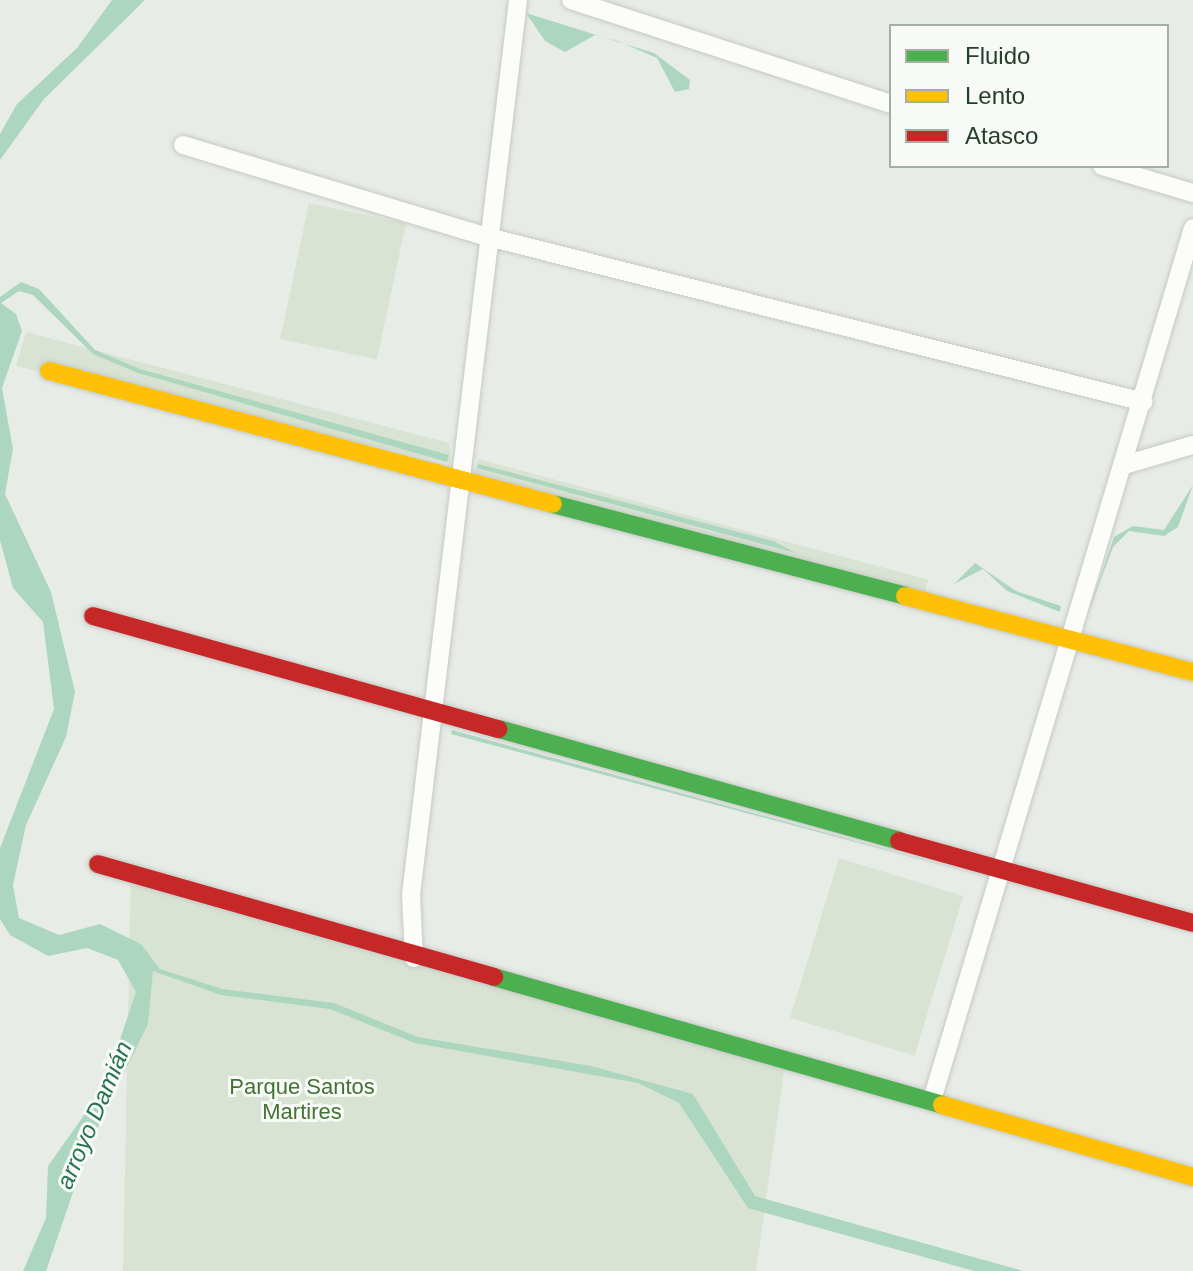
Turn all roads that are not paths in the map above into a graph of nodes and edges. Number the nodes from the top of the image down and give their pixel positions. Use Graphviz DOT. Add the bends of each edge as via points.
graph roads {
  1 [pos="518,0"];
  2 [pos="571,0"];
  3 [pos="889,103"];
  4 [pos="183,145"];
  5 [pos="1109,168"];
  6 [pos="1193,193"];
  7 [pos="1193,228"];
  8 [pos="488,237"];
  9 [pos="49,371"];
  10 [pos="1144,402"];
  11 [pos="1193,445"];
  12 [pos="1124,465"];
  13 [pos="457,479"];
  14 [pos="93,616"];
  15 [pos="1072,640"];
  16 [pos="1193,672"];
  17 [pos="432,714"];
  18 [pos="98,864"];
  19 [pos="1002,870"];
  20 [pos="1193,923"];
  21 [pos="414,958"];
  22 [pos="932,1100"];
  23 [pos="1193,1177"];
  1 -- 8 [label="street"];
  2 -- 3 [label="street"];
  4 -- 8 [label="street"];
  5 -- 6 [label="street"];
  7 -- 10 [label="street"];
  8 -- 10 [label="street"];
  8 -- 13 [label="street"];
  9 -- 13 [label="street"];
  10 -- 12 [label="street"];
  11 -- 12 [label="street"];
  12 -- 15 [label="street"];
  13 -- 15 [label="street"];
  13 -- 17 [label="street"];
  14 -- 17 [label="street"];
  15 -- 16 [label="street"];
  15 -- 19 [label="street"];
  17 -- 19 [label="street"];
  17 -- 21 [label="street" via="411,895"];
  18 -- 21 [label="street"];
  19 -- 20 [label="street"];
  19 -- 22 [label="street"];
  21 -- 22 [label="street"];
  22 -- 23 [label="street"];
}
